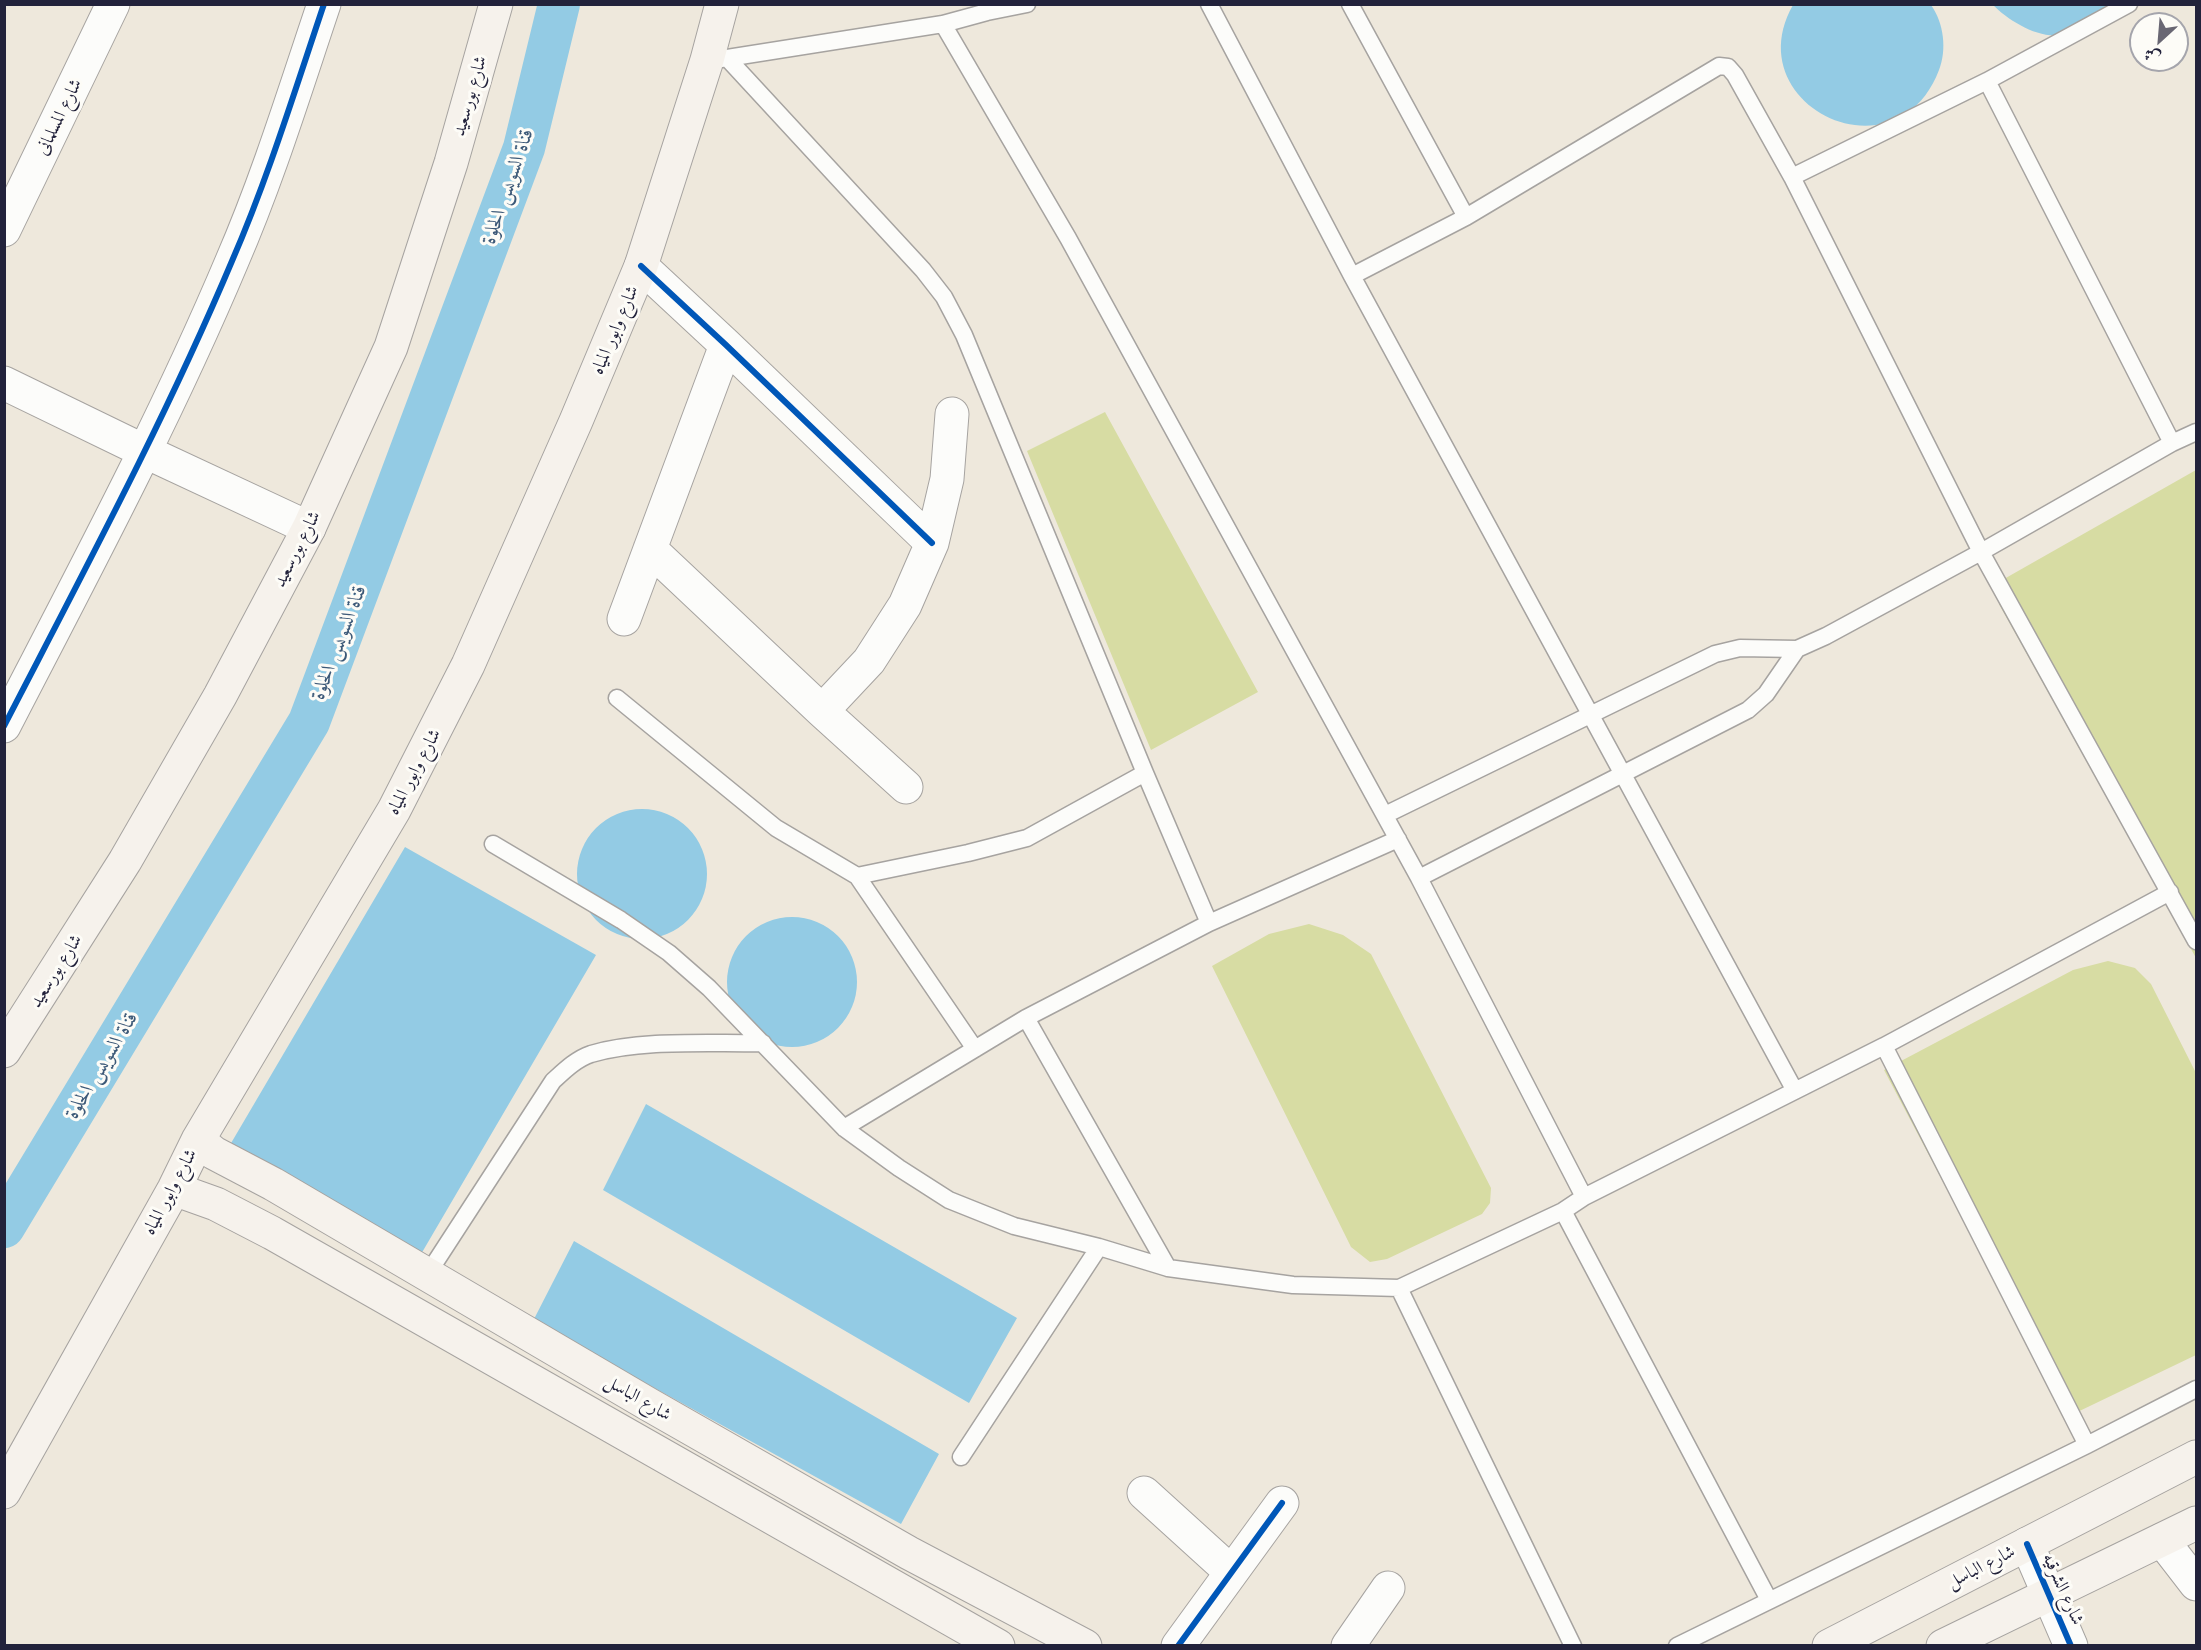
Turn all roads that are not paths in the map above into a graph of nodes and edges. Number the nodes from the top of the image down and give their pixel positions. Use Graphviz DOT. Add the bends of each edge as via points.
graph roads {
  1 [pos="324,4"];
  2 [pos="496,4"];
  3 [pos="722,4"];
  4 [pos="1027,4"];
  5 [pos="1209,4"];
  6 [pos="1350,4"];
  7 [pos="2129,4"];
  8 [pos="105,7"];
  9 [pos="985,8"];
  10 [pos="943,24"];
  11 [pos="718,60"];
  12 [pos="1987,81"];
  13 [pos="1792,177"];
  14 [pos="1466,217"];
  15 [pos="4,230"];
  16 [pos="641,267"];
  17 [pos="1352,276"];
  18 [pos="726,345"];
  19 [pos="4,383"];
  20 [pos="952,414"];
  21 [pos="2196,432"];
  22 [pos="2172,443"];
  23 [pos="144,451"];
  24 [pos="309,528"];
  25 [pos="932,543"];
  26 [pos="650,549"];
  27 [pos="1981,552"];
  28 [pos="624,619"];
  29 [pos="1797,649"];
  30 [pos="617,698"];
  31 [pos="822,711"];
  32 [pos="1592,715"];
  33 [pos="4,726"];
  34 [pos="1145,773"];
  35 [pos="1624,774"];
  36 [pos="906,787"];
  37 [pos="1385,815"];
  38 [pos="1398,839"];
  39 [pos="493,844"];
  40 [pos="857,876"];
  41 [pos="1419,878"];
  42 [pos="2170,892"];
  43 [pos="1209,923"];
  44 [pos="2196,941"];
  45 [pos="1026,1017"];
  46 [pos="763,1043"];
  47 [pos="1884,1046"];
  48 [pos="975,1049"];
  49 [pos="4,1051"];
  50 [pos="1795,1091"];
  51 [pos="844,1128"];
  52 [pos="198,1140"];
  53 [pos="174,1189"];
  54 [pos="1584,1197"];
  55 [pos="1563,1210"];
  56 [pos="1100,1247"];
  57 [pos="1168,1269"];
  58 [pos="427,1275"];
  59 [pos="1399,1288"];
  60 [pos="2196,1389"];
  61 [pos="2087,1445"];
  62 [pos="2196,1456"];
  63 [pos="961,1457"];
  64 [pos="4,1492"];
  65 [pos="1144,1493"];
  66 [pos="1281,1503"];
  67 [pos="2196,1522"];
  68 [pos="2162,1540"];
  69 [pos="2026,1544"];
  70 [pos="1231,1572"];
  71 [pos="2196,1584"];
  72 [pos="1388,1588"];
  73 [pos="2049,1595"];
  74 [pos="1769,1600"];
  75 [pos="998,1646"];
  76 [pos="1085,1646"];
  77 [pos="1178,1646"];
  78 [pos="1348,1646"];
  79 [pos="1573,1646"];
  80 [pos="1677,1646"];
  81 [pos="1829,1646"];
  82 [pos="1943,1646"];
  83 [pos="2071,1646"];
  1 -- 23 [label="street" via="233,261"];
  2 -- 24 [label="main road, شارع بورسعيد" via="451,162 391,347"];
  3 -- 11 [label="main road, شارع وابور المياه"];
  4 -- 9 [label="lane"];
  5 -- 17 [label="lane"];
  6 -- 14 [label="lane"];
  7 -- 12 [label="lane"];
  8 -- 15 [label="street, شارع المسلمانى"];
  9 -- 10 [label="lane"];
  10 -- 11 [label="lane"];
  10 -- 37 [label="lane" via="1068,238"];
  11 -- 16 [label="main road, شارع وابور المياه"];
  11 -- 34 [label="lane" via="923,270 944,297 969,346"];
  12 -- 13 [label="lane"];
  12 -- 22 [label="lane"];
  13 -- 14 [label="lane" via="1735,75 1728,67 1719,66"];
  13 -- 27 [label="lane"];
  14 -- 17 [label="lane"];
  16 -- 18 [label="street"];
  16 -- 52 [label="main road, شارع وابور المياه" via="535,516 432,738 359,871"];
  17 -- 32 [label="lane"];
  18 -- 25 [label="street"];
  18 -- 26 [label="street"];
  19 -- 23 [label="street"];
  20 -- 25 [label="street" via="947,479"];
  21 -- 22 [label="lane"];
  22 -- 27 [label="lane"];
  23 -- 24 [label="street"];
  23 -- 33 [label="street"];
  24 -- 49 [label="main road, شارع بورسعيد" via="220,696 137,840"];
  25 -- 31 [label="street" via="905,605 869,661"];
  26 -- 28 [label="street"];
  26 -- 31 [label="street"];
  27 -- 29 [label="lane"];
  27 -- 42 [label="lane"];
  29 -- 32 [label="lane" via="1740,648 1715,654"];
  29 -- 35 [label="lane" via="1766,694 1748,710"];
  30 -- 40 [label="lane" via="776,828"];
  31 -- 36 [label="street"];
  32 -- 35 [label="lane"];
  32 -- 37 [label="lane"];
  34 -- 40 [label="lane" via="1027,838"];
  34 -- 43 [label="lane"];
  35 -- 41 [label="lane"];
  35 -- 50 [label="lane"];
  37 -- 38 [label="lane"];
  38 -- 41 [label="lane"];
  38 -- 43 [label="lane"];
  39 -- 46 [label="lane" via="669,953"];
  40 -- 48 [label="lane"];
  41 -- 54 [label="lane"];
  42 -- 44 [label="lane"];
  42 -- 47 [label="lane"];
  43 -- 45 [label="lane"];
  45 -- 48 [label="lane"];
  45 -- 57 [label="lane"];
  46 -- 51 [label="lane"];
  46 -- 58 [label="lane" via="635,1047 590,1055 568,1067 554,1081"];
  47 -- 50 [label="lane"];
  47 -- 61 [label="lane"];
  48 -- 51 [label="lane"];
  50 -- 54 [label="lane"];
  51 -- 56 [label="lane" via="949,1200 1014,1226"];
  52 -- 53 [label="main road, شارع وابور المياه"];
  52 -- 58 [label="main road, شارع الباسل" via="214,1153"];
  53 -- 64 [label="main road, شارع وابور المياه"];
  53 -- 75 [label="main road" via="216,1204 272,1233"];
  54 -- 55 [label="lane"];
  55 -- 59 [label="lane"];
  55 -- 74 [label="lane"];
  56 -- 57 [label="lane"];
  56 -- 63 [label="lane"];
  57 -- 59 [label="lane" via="1293,1285"];
  58 -- 76 [label="main road, شارع الباسل" via="909,1553"];
  59 -- 79 [label="lane"];
  60 -- 61 [label="lane"];
  61 -- 74 [label="lane"];
  62 -- 69 [label="main road, شارع الباسل"];
  65 -- 70 [label="street"];
  66 -- 70 [label="street"];
  67 -- 68 [label="main road"];
  68 -- 71 [label="street"];
  68 -- 73 [label="main road"];
  69 -- 73 [label="street, شارع الشرقيه"];
  69 -- 81 [label="main road, شارع الباسل"];
  70 -- 77 [label="street"];
  72 -- 78 [label="street"];
  73 -- 82 [label="main road"];
  73 -- 83 [label="street, شارع الشرقيه"];
  74 -- 80 [label="lane"];
}
